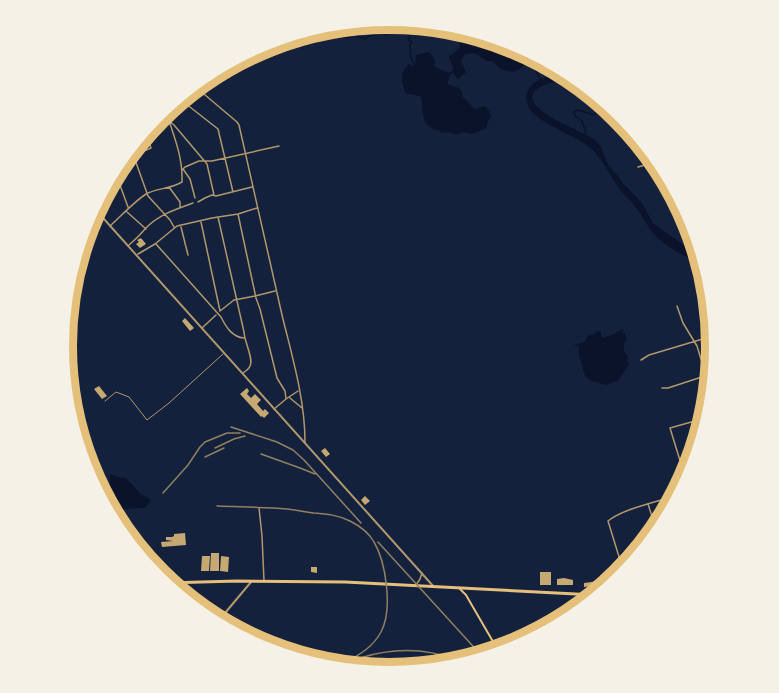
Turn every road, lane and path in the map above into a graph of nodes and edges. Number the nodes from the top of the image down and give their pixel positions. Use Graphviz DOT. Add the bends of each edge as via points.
graph roads {
  1 [pos="201,92"];
  2 [pos="187,104"];
  3 [pos="169,121"];
  4 [pos="149,142"];
  5 [pos="279,146"];
  6 [pos="140,152"];
  7 [pos="245,154"];
  8 [pos="226,158"];
  9 [pos="135,159"];
  10 [pos="204,162"];
  11 [pos="648,164"];
  12 [pos="638,167"];
  13 [pos="182,171"];
  14 [pos="119,182"];
  15 [pos="169,187"];
  16 [pos="252,187"];
  17 [pos="233,192"];
  18 [pos="148,194"];
  19 [pos="214,195"];
  20 [pos="195,198"];
  21 [pos="198,202"];
  22 [pos="193,203"];
  23 [pos="179,208"];
  24 [pos="258,208"];
  25 [pos="129,209"];
  26 [pos="126,212"];
  27 [pos="164,214"];
  28 [pos="238,214"];
  29 [pos="101,216"];
  30 [pos="219,217"];
  31 [pos="201,222"];
  32 [pos="109,226"];
  33 [pos="181,226"];
  34 [pos="174,228"];
  35 [pos="146,229"];
  36 [pos="155,244"];
  37 [pos="127,246"];
  38 [pos="188,255"];
  39 [pos="136,256"];
  40 [pos="277,290"];
  41 [pos="257,295"];
  42 [pos="237,299"];
  43 [pos="677,306"];
  44 [pos="218,312"];
  45 [pos="201,328"];
  46 [pos="244,338"];
  47 [pos="706,338"];
  48 [pos="695,342"];
  49 [pos="225,353"];
  50 [pos="641,360"];
  51 [pos="705,372"];
  52 [pos="243,374"];
  53 [pos="704,377"];
  54 [pos="663,388"];
  55 [pos="299,390"];
  56 [pos="290,397"];
  57 [pos="286,399"];
  58 [pos="105,401"];
  59 [pos="302,408"];
  60 [pos="274,409"];
  61 [pos="697,420"];
  62 [pos="305,443"];
  63 [pos="682,468"];
  64 [pos="667,498"];
  65 [pos="648,504"];
  66 [pos="259,508"];
  67 [pos="653,521"];
  68 [pos="621,562"];
  69 [pos="423,573"];
  70 [pos="179,582"];
  71 [pos="251,582"];
  72 [pos="264,582"];
  73 [pos="415,586"];
  74 [pos="434,587"];
  75 [pos="460,589"];
  76 [pos="585,594"];
  77 [pos="223,616"];
  78 [pos="495,645"];
  1 -- 7 [label="street" via="237,122"];
  2 -- 8 [label="street" via="217,127"];
  3 -- 10 [label="street"];
  3 -- 13 [label="street"];
  4 -- 6 [label="street" via="151,148"];
  5 -- 7 [label="street"];
  7 -- 8 [label="street"];
  7 -- 16 [label="street"];
  8 -- 10 [label="street"];
  8 -- 17 [label="street"];
  9 -- 18 [label="street"];
  10 -- 13 [label="street" via="191,164"];
  10 -- 19 [label="street"];
  11 -- 12 [label="street"];
  13 -- 15 [label="street" via="180,184"];
  13 -- 20 [label="street" via="190,179"];
  14 -- 25 [label="street"];
  15 -- 18 [label="street"];
  15 -- 23 [label="street" via="180,202"];
  16 -- 17 [label="street"];
  16 -- 24 [label="street"];
  17 -- 19 [label="street"];
  18 -- 25 [label="street"];
  18 -- 27 [label="street"];
  19 -- 21 [label="street"];
  22 -- 23 [label="street"];
  23 -- 27 [label="street"];
  24 -- 28 [label="street"];
  24 -- 40 [label="street"];
  25 -- 26 [label="street"];
  26 -- 32 [label="street"];
  26 -- 35 [label="street"];
  27 -- 34 [label="street"];
  27 -- 35 [label="street"];
  28 -- 30 [label="street"];
  28 -- 41 [label="street"];
  29 -- 32 [label="street"];
  30 -- 31 [label="street"];
  30 -- 42 [label="street"];
  31 -- 33 [label="street"];
  31 -- 44 [label="street"];
  32 -- 37 [label="street"];
  33 -- 34 [label="street"];
  33 -- 38 [label="street"];
  34 -- 36 [label="street"];
  35 -- 37 [label="street"];
  36 -- 39 [label="street"];
  36 -- 44 [label="street"];
  37 -- 39 [label="street"];
  39 -- 45 [label="street"];
  40 -- 41 [label="street"];
  40 -- 55 [label="street"];
  41 -- 42 [label="street"];
  41 -- 57 [label="street" via="276,378"];
  42 -- 44 [label="street"];
  42 -- 46 [label="street"];
  43 -- 48 [label="street"];
  44 -- 45 [label="street"];
  44 -- 46 [label="street" via="231,332"];
  45 -- 49 [label="street"];
  46 -- 52 [label="street" via="252,362"];
  47 -- 48 [label="street"];
  48 -- 50 [label="street"];
  48 -- 51 [label="street"];
  49 -- 52 [label="street"];
  49 -- 58 [label="lane" via="147,420 129,398 116,392"];
  52 -- 60 [label="street"];
  53 -- 54 [label="street"];
  55 -- 56 [label="street"];
  55 -- 59 [label="street"];
  56 -- 57 [label="street"];
  56 -- 59 [label="street"];
  57 -- 60 [label="street"];
  59 -- 62 [label="street"];
  60 -- 62 [label="street"];
  61 -- 63 [label="street" via="670,428"];
  62 -- 69 [label="street"];
  64 -- 65 [label="street"];
  65 -- 67 [label="street"];
  65 -- 68 [label="street" via="608,520"];
  66 -- 72 [label="street"];
  69 -- 73 [label="street"];
  69 -- 74 [label="street"];
  70 -- 71 [label="main road"];
  71 -- 72 [label="main road"];
  71 -- 77 [label="street"];
  72 -- 73 [label="main road"];
  73 -- 74 [label="main road"];
  74 -- 75 [label="main road"];
  75 -- 76 [label="main road"];
  75 -- 78 [label="main road"];
}
